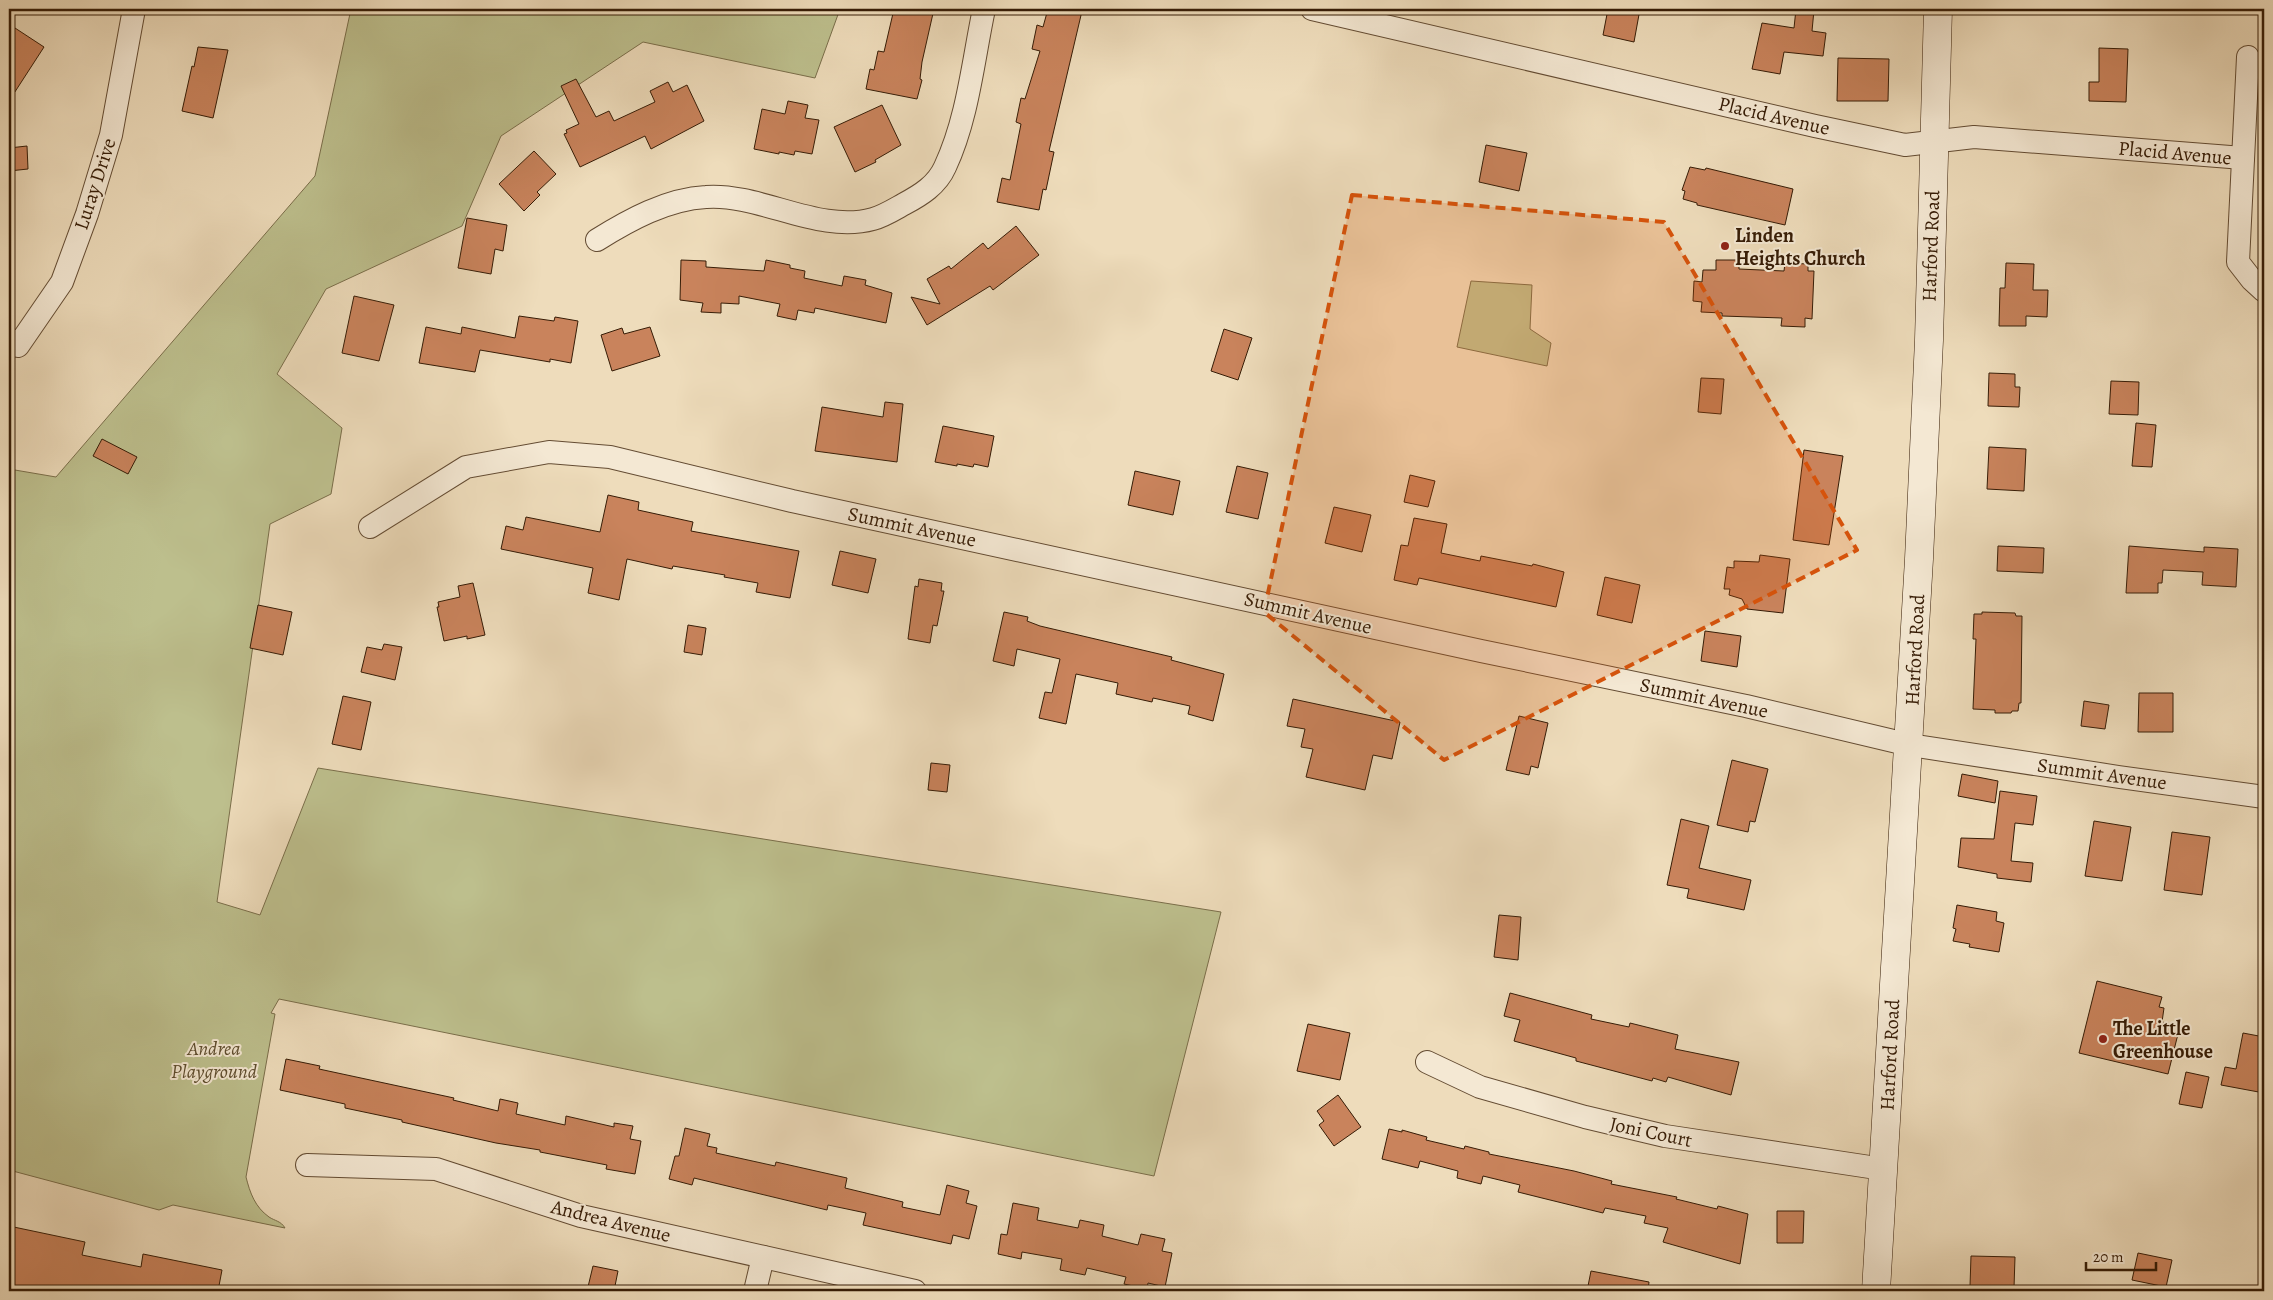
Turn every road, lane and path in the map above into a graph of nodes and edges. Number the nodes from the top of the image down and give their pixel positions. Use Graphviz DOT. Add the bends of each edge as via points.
graph roads {
  1 [pos="134,9"];
  2 [pos="984,9"];
  3 [pos="1312,9"];
  4 [pos="1938,9"];
  5 [pos="2248,56"];
  6 [pos="1934,142"];
  7 [pos="2243,158"];
  8 [pos="597,240"];
  9 [pos="2264,292"];
  10 [pos="13,342"];
  11 [pos="370,527"];
  12 [pos="1910,746"];
  13 [pos="2264,796"];
  14 [pos="1427,1062"];
  15 [pos="307,1165"];
  16 [pos="1883,1169"];
  17 [pos="763,1257"];
  18 [pos="755,1291"];
  19 [pos="915,1291"];
  20 [pos="1876,1291"];
  1 -- 10 [label="street, Luray Drive" via="111,135 87,214 62,282"];
  2 -- 8 [label="street" via="953,148 945,169 919,196 873,219 852,221 824,220 730,197 704,197 669,205 630,220"];
  3 -- 6 [label="street, Placid Avenue" via="1815,126 1905,145"];
  4 -- 6 [label="main road, Harford Road"];
  5 -- 7 [label="street"];
  6 -- 7 [label="street, Placid Avenue" via="1974,137"];
  6 -- 12 [label="main road, Harford Road"];
  7 -- 9 [label="street" via="2238,262"];
  11 -- 12 [label="street, Summit Avenue" via="466,467 549,452 610,458 792,501 1746,706"];
  12 -- 13 [label="street, Summit Avenue"];
  12 -- 16 [label="main road, Harford Road"];
  14 -- 16 [label="street, Joni Court" via="1480,1087 1585,1118 1664,1136"];
  15 -- 17 [label="street, Andrea Avenue" via="436,1169 581,1216"];
  16 -- 20 [label="main road, Harford Road"];
  17 -- 18 [label="street"];
  17 -- 19 [label="street, Andrea Avenue"];
}
